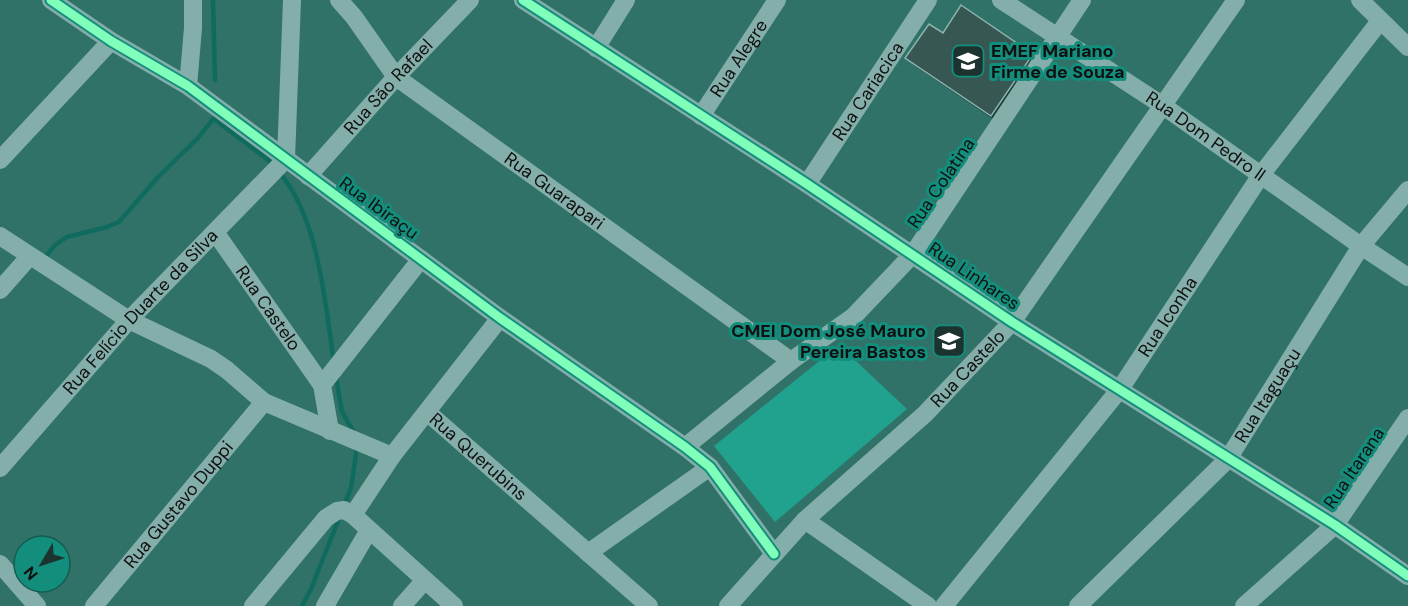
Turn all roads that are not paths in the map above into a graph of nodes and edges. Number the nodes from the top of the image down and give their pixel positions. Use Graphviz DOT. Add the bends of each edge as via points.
graph roads {
  1 [pos="51,0"];
  2 [pos="194,0"];
  3 [pos="292,0"];
  4 [pos="339,0"];
  5 [pos="470,0"];
  6 [pos="523,0"];
  7 [pos="626,0"];
  8 [pos="777,0"];
  9 [pos="928,0"];
  10 [pos="1001,0"];
  11 [pos="1082,0"];
  12 [pos="1236,0"];
  13 [pos="1360,0"];
  14 [pos="1380,21"];
  15 [pos="1058,38"];
  16 [pos="111,41"];
  17 [pos="1408,47"];
  18 [pos="596,48"];
  19 [pos="396,77"];
  20 [pos="188,86"];
  21 [pos="1162,105"];
  22 [pos="701,116"];
  23 [pos="286,159"];
  24 [pos="0,160"];
  25 [pos="1261,175"];
  26 [pos="308,176"];
  27 [pos="807,184"];
  28 [pos="1408,190"];
  29 [pos="215,232"];
  30 [pos="0,236"];
  31 [pos="1361,246"];
  32 [pos="913,254"];
  33 [pos="29,257"];
  34 [pos="421,259"];
  35 [pos="1408,277"];
  36 [pos="0,290"];
  37 [pos="500,318"];
  38 [pos="129,320"];
  39 [pos="1012,322"];
  40 [pos="791,361"];
  41 [pos="322,386"];
  42 [pos="1120,389"];
  43 [pos="264,402"];
  44 [pos="427,412"];
  45 [pos="1408,418"];
  46 [pos="330,431"];
  47 [pos="685,447"];
  48 [pos="392,456"];
  49 [pos="1228,459"];
  50 [pos="710,467"];
  51 [pos="0,468"];
  52 [pos="349,513"];
  53 [pos="806,520"];
  54 [pos="1335,525"];
  55 [pos="369,530"];
  56 [pos="588,553"];
  57 [pos="774,554"];
  58 [pos="0,564"];
  59 [pos="1408,576"];
  60 [pos="424,580"];
  61 [pos="37,606"];
  62 [pos="94,606"];
  63 [pos="254,606"];
  64 [pos="325,606"];
  65 [pos="402,606"];
  66 [pos="454,606"];
  67 [pos="649,606"];
  68 [pos="728,606"];
  69 [pos="928,606"];
  70 [pos="944,606"];
  71 [pos="1078,606"];
  72 [pos="1244,606"];
  1 -- 16 [label="street, Rua Ibiraçu"];
  2 -- 20 [label="street"];
  3 -- 23 [label="street"];
  4 -- 19 [label="street, Rua Guarapari"];
  5 -- 19 [label="street, Rua São Rafael"];
  6 -- 18 [label="street, Rua Linhares"];
  7 -- 18 [label="street"];
  8 -- 22 [label="street, Rua Alegre"];
  9 -- 27 [label="street, Rua Cariacica"];
  10 -- 15 [label="street, Rua Dom Pedro II"];
  11 -- 15 [label="street, Rua Colatina"];
  12 -- 21 [label="street, Rua Castelo"];
  13 -- 14 [label="street"];
  14 -- 17 [label="street"];
  14 -- 25 [label="street, Rua Iconha"];
  15 -- 21 [label="street, Rua Dom Pedro II"];
  15 -- 32 [label="street, Rua Colatina"];
  16 -- 20 [label="street, Rua Ibiraçu"];
  16 -- 24 [label="street"];
  18 -- 22 [label="street, Rua Linhares"];
  19 -- 26 [label="street, Rua São Rafael"];
  19 -- 40 [label="street, Rua Guarapari"];
  20 -- 23 [label="street, Rua Ibiraçu"];
  21 -- 25 [label="street, Rua Dom Pedro II"];
  21 -- 39 [label="street, Rua Castelo"];
  22 -- 27 [label="street, Rua Linhares"];
  23 -- 26 [label="street, Rua Ibiraçu"];
  23 -- 29 [label="street, Rua Felício Duarte da Silva"];
  25 -- 31 [label="street, Rua Dom Pedro II"];
  25 -- 42 [label="street, Rua Iconha"];
  26 -- 34 [label="street, Rua Ibiraçu"];
  27 -- 32 [label="street, Rua Linhares"];
  28 -- 31 [label="street, Rua Itaguaçu"];
  29 -- 38 [label="street, Rua Felício Duarte da Silva"];
  29 -- 41 [label="street, Rua Castelo"];
  30 -- 33 [label="street"];
  31 -- 35 [label="street, Rua Dom Pedro II"];
  31 -- 49 [label="street, Rua Itaguaçu"];
  32 -- 39 [label="street, Rua Linhares"];
  32 -- 40 [label="street, Rua Colatina" via="854,316"];
  33 -- 36 [label="street"];
  33 -- 38 [label="street"];
  34 -- 37 [label="street, Rua Ibiraçu"];
  34 -- 41 [label="street"];
  37 -- 44 [label="street"];
  37 -- 47 [label="street, Rua Ibiraçu"];
  38 -- 43 [label="street" via="211,359"];
  38 -- 51 [label="street, Rua Felício Duarte da Silva"];
  39 -- 42 [label="street, Rua Linhares"];
  39 -- 53 [label="street, Rua Castelo" via="925,414"];
  40 -- 47 [label="street, Rua Colatina"];
  41 -- 46 [label="street"];
  42 -- 49 [label="street, Rua Linhares"];
  42 -- 70 [label="street, Rua Iconha"];
  43 -- 46 [label="street"];
  43 -- 62 [label="street, Rua Gustavo Duppi"];
  44 -- 48 [label="street, Rua Querubins"];
  44 -- 56 [label="street, Rua Querubins"];
  45 -- 54 [label="street, Rua Itarana"];
  46 -- 48 [label="street"];
  47 -- 50 [label="street, Rua Ibiraçu"];
  48 -- 52 [label="street, Rua Querubins"];
  49 -- 54 [label="street, Rua Linhares"];
  49 -- 71 [label="street, Rua Itaguaçu"];
  50 -- 56 [label="street"];
  50 -- 57 [label="street, Rua Ibiraçu"];
  52 -- 55 [label="street"];
  52 -- 63 [label="street" via="338,511 326,518"];
  53 -- 57 [label="street, Rua Castelo"];
  53 -- 69 [label="street"];
  54 -- 59 [label="street, Rua Linhares"];
  54 -- 72 [label="street, Rua Itarana"];
  55 -- 60 [label="street"];
  55 -- 64 [label="street"];
  56 -- 67 [label="street, Rua Querubins"];
  57 -- 68 [label="street, Rua Castelo"];
  58 -- 61 [label="street"];
  60 -- 65 [label="street"];
  60 -- 66 [label="street"];
}
